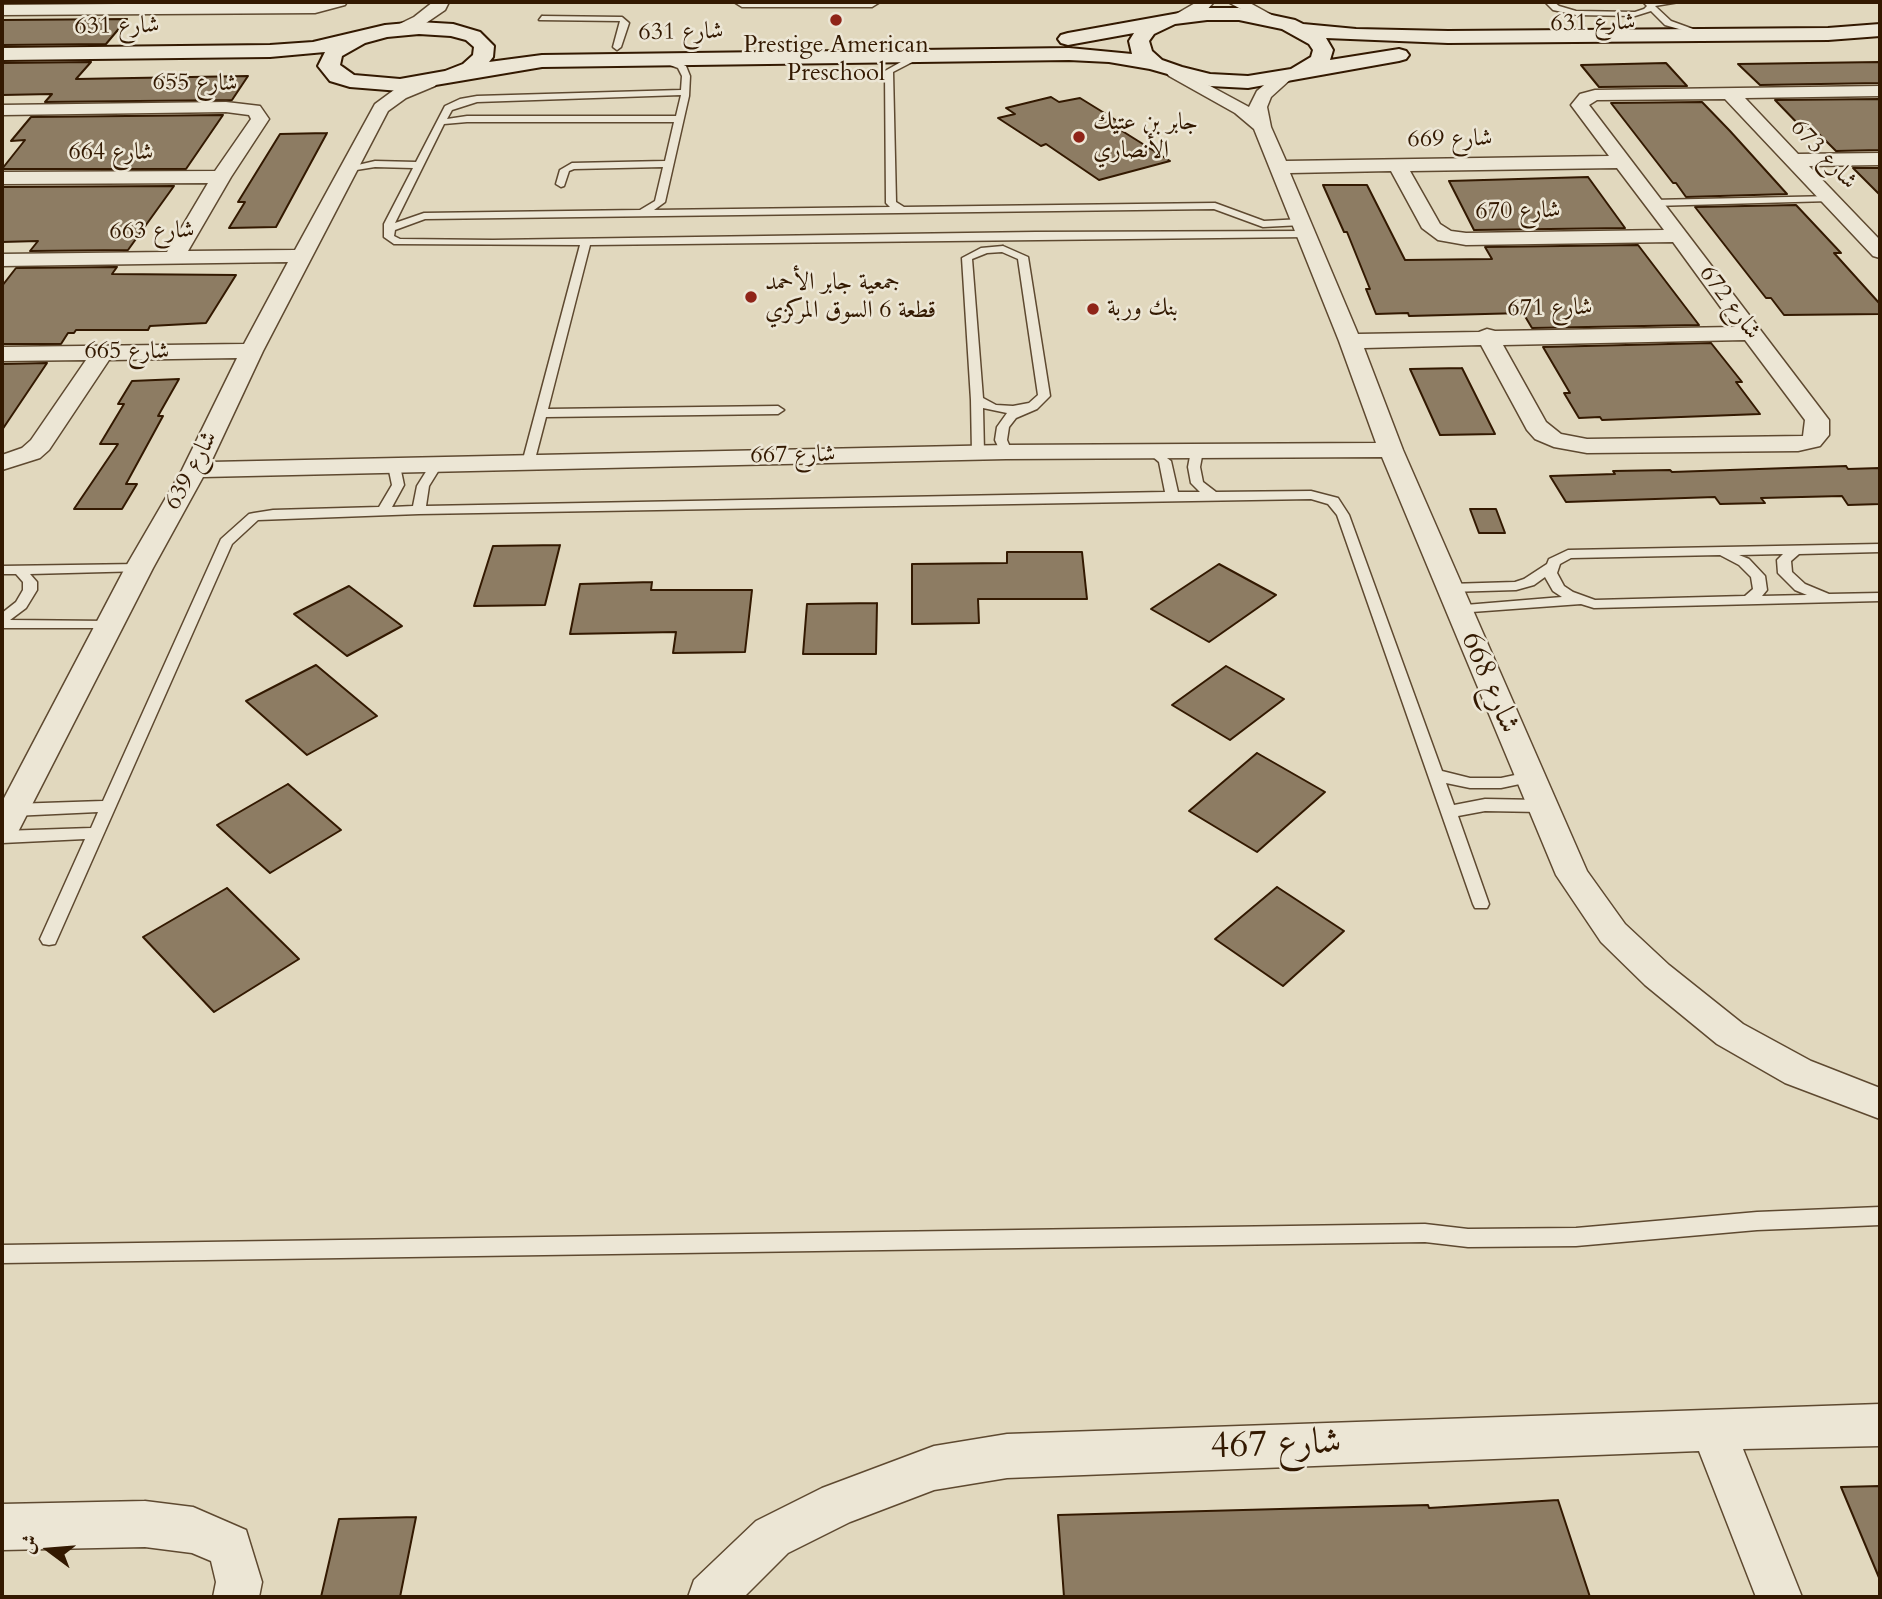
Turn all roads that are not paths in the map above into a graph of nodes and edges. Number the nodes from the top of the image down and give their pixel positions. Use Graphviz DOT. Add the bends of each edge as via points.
graph roads {
  1 [pos="339,2"];
  2 [pos="742,2"];
  3 [pos="872,2"];
  4 [pos="1206,2"];
  5 [pos="1236,2"];
  6 [pos="1675,2"];
  7 [pos="440,4"];
  8 [pos="1649,4"];
  9 [pos="1552,5"];
  10 [pos="98,6"];
  11 [pos="2,10"];
  12 [pos="542,18"];
  13 [pos="1271,19"];
  14 [pos="1171,20"];
  15 [pos="1558,26"];
  16 [pos="395,30"];
  17 [pos="1304,30"];
  18 [pos="1880,30"];
  19 [pos="1700,33"];
  20 [pos="358,39"];
  21 [pos="488,41"];
  22 [pos="617,47"];
  23 [pos="1880,47"];
  24 [pos="2,54"];
  25 [pos="915,57"];
  26 [pos="665,60"];
  27 [pos="1155,64"];
  28 [pos="2,66"];
  29 [pos="1308,70"];
  30 [pos="1175,72"];
  31 [pos="459,73"];
  32 [pos="342,77"];
  33 [pos="1283,78"];
  34 [pos="429,82"];
  35 [pos="1880,91"];
  36 [pos="685,92"];
  37 [pos="1730,93"];
  38 [pos="642,96"];
  39 [pos="381,108"];
  40 [pos="2,110"];
  41 [pos="637,118"];
  42 [pos="680,120"];
  43 [pos="441,122"];
  44 [pos="1262,127"];
  45 [pos="1880,159"];
  46 [pos="354,160"];
  47 [pos="421,160"];
  48 [pos="1795,160"];
  49 [pos="1622,162"];
  50 [pos="669,164"];
  51 [pos="1398,166"];
  52 [pos="1280,167"];
  53 [pos="220,177"];
  54 [pos="2,178"];
  55 [pos="561,184"];
  56 [pos="1830,198"];
  57 [pos="400,201"];
  58 [pos="1653,203"];
  59 [pos="1065,207"];
  60 [pos="1114,207"];
  61 [pos="902,210"];
  62 [pos="791,211"];
  63 [pos="840,211"];
  64 [pos="642,213"];
  65 [pos="558,214"];
  66 [pos="511,215"];
  67 [pos="1241,215"];
  68 [pos="424,216"];
  69 [pos="390,228"];
  70 [pos="1304,228"];
  71 [pos="1069,234"];
  72 [pos="1119,234"];
  73 [pos="1230,234"];
  74 [pos="1035,235"];
  75 [pos="954,236"];
  76 [pos="1678,236"];
  77 [pos="839,238"];
  78 [pos="790,239"];
  79 [pos="549,242"];
  80 [pos="586,242"];
  81 [pos="501,243"];
  82 [pos="1876,243"];
  83 [pos="303,256"];
  84 [pos="174,257"];
  85 [pos="1023,257"];
  86 [pos="967,258"];
  87 [pos="2,260"];
  88 [pos="1751,333"];
  89 [pos="1487,336"];
  90 [pos="1350,341"];
  91 [pos="252,351"];
  92 [pos="103,352"];
  93 [pos="2,354"];
  94 [pos="977,400"];
  95 [pos="1024,409"];
  96 [pos="778,410"];
  97 [pos="541,413"];
  98 [pos="1391,450"];
  99 [pos="1152,451"];
  100 [pos="1196,451"];
  101 [pos="1006,452"];
  102 [pos="978,453"];
  103 [pos="2,463"];
  104 [pos="528,463"];
  105 [pos="436,465"];
  106 [pos="394,466"];
  107 [pos="195,470"];
  108 [pos="1172,496"];
  109 [pos="1213,496"];
  110 [pos="419,510"];
  111 [pos="383,511"];
  112 [pos="1880,548"];
  113 [pos="1795,550"];
  114 [pos="1720,551"];
  115 [pos="1550,567"];
  116 [pos="139,568"];
  117 [pos="2,570"];
  118 [pos="20,570"];
  119 [pos="1880,597"];
  120 [pos="1835,598"];
  121 [pos="1453,599"];
  122 [pos="1581,600"];
  123 [pos="1748,601"];
  124 [pos="2,622"];
  125 [pos="108,625"];
  126 [pos="1436,775"];
  127 [pos="1529,777"];
  128 [pos="109,806"];
  129 [pos="1541,806"];
  130 [pos="1450,813"];
  131 [pos="5,826"];
  132 [pos="96,833"];
  133 [pos="1481,904"];
  134 [pos="49,939"];
  135 [pos="1880,1104"];
  136 [pos="1880,1216"];
  137 [pos="2,1254"];
  138 [pos="1880,1425"];
  139 [pos="1713,1429"];
  140 [pos="2,1527"];
  141 [pos="236,1597"];
  142 [pos="711,1597"];
  143 [pos="1779,1597"];
  1 -- 10 [label="street" via="314,8"];
  2 -- 3 [label="street"];
  4 -- 14 [label="street"];
  5 -- 13 [label="street"];
  6 -- 8 [label="lane"];
  7 -- 16 [label="street" via="420,20"];
  7 -- 21 [label="street"];
  8 -- 9 [label="lane" via="1647,11 1627,14 1576,13"];
  8 -- 19 [label="lane" via="1673,25"];
  9 -- 15 [label="lane"];
  10 -- 11 [label="street"];
  12 -- 22 [label="lane" via="622,19 625,23"];
  13 -- 14 [label="main road, شارع 631" via="1207,14"];
  13 -- 17 [label="main road, شارع 631"];
  14 -- 22 [label="main road, شارع 631" via="1024,43"];
  14 -- 27 [label="main road" via="1146,30 1139,41 1142,52"];
  15 -- 17 [label="main road, شارع 631" via="1385,36"];
  15 -- 19 [label="main road, شارع 631"];
  16 -- 20 [label="main road, شارع 631"];
  16 -- 21 [label="main road, شارع 631" via="431,28"];
  17 -- 29 [label="main road" via="1323,50 1320,60"];
  18 -- 19 [label="main road, شارع 631"];
  20 -- 24 [label="main road, شارع 631" via="270,51"];
  20 -- 32 [label="main road" via="330,59 329,66"];
  21 -- 22 [label="main road, شارع 631"];
  21 -- 31 [label="main road" via="483,57"];
  23 -- 29 [label="main road, شارع 631" via="1416,53"];
  25 -- 26 [label="main road, شارع 631"];
  25 -- 27 [label="main road, شارع 631" via="1093,55"];
  25 -- 61 [label="lane" via="889,71 891,203"];
  26 -- 31 [label="main road, شارع 631" via="542,61"];
  26 -- 36 [label="lane" via="682,66"];
  27 -- 30 [label="main road, شارع 631"];
  28 -- 32 [label="main road, شارع 631" via="270,63 316,67"];
  29 -- 33 [label="main road, شارع 631"];
  30 -- 33 [label="main road, شارع 631" via="1210,80"];
  30 -- 44 [label="street, شارع 668" via="1241,109"];
  31 -- 34 [label="main road, شارع 631"];
  32 -- 34 [label="main road, شارع 631" via="386,86"];
  32 -- 39 [label="street" via="371,93"];
  33 -- 44 [label="street, شارع 668" via="1263,95 1258,107"];
  34 -- 39 [label="street"];
  35 -- 37 [label="street, شارع 672"];
  36 -- 38 [label="lane"];
  36 -- 42 [label="lane"];
  37 -- 48 [label="street, شارع 673"];
  37 -- 49 [label="street, شارع 672" via="1586,98 1580,105"];
  38 -- 41 [label="lane" via="651,102 650,110"];
  38 -- 43 [label="lane" via="477,99 448,108"];
  39 -- 46 [label="street, شارع 639"];
  40 -- 53 [label="street, شارع 655" via="254,110 260,119"];
  41 -- 42 [label="lane"];
  41 -- 43 [label="lane"];
  42 -- 50 [label="lane"];
  43 -- 47 [label="lane"];
  44 -- 52 [label="street, شارع 668"];
  45 -- 48 [label="street"];
  46 -- 47 [label="lane" via="381,156"];
  46 -- 47 [label="lane" via="375,164"];
  46 -- 83 [label="street, شارع 639"];
  47 -- 57 [label="lane"];
  48 -- 56 [label="street, شارع 673"];
  49 -- 51 [label="street, شارع 669"];
  49 -- 58 [label="street, شارع 672"];
  50 -- 55 [label="lane" via="577,166 565,170"];
  50 -- 64 [label="lane" via="660,202"];
  51 -- 52 [label="street, شارع 669"];
  51 -- 76 [label="street, شارع 670" via="1432,228 1445,236"];
  52 -- 70 [label="street, شارع 668"];
  53 -- 54 [label="street, شارع 664"];
  53 -- 84 [label="street, شارع 655"];
  56 -- 58 [label="lane"];
  56 -- 82 [label="street, شارع 673"];
  57 -- 68 [label="lane"];
  57 -- 69 [label="lane"];
  58 -- 76 [label="street, شارع 672"];
  59 -- 60 [label="lane"];
  59 -- 61 [label="lane"];
  59 -- 71 [label="lane" via="1081,221"];
  60 -- 67 [label="lane" via="1215,206"];
  60 -- 72 [label="lane" via="1105,211 1102,220"];
  61 -- 63 [label="lane"];
  62 -- 63 [label="lane"];
  62 -- 64 [label="lane"];
  62 -- 78 [label="lane" via="806,224"];
  63 -- 77 [label="lane" via="826,226"];
  64 -- 65 [label="lane"];
  65 -- 66 [label="lane"];
  65 -- 79 [label="lane" via="538,230"];
  66 -- 68 [label="lane"];
  66 -- 81 [label="lane" via="518,230"];
  67 -- 70 [label="lane" via="1263,224"];
  67 -- 73 [label="lane" via="1238,229"];
  68 -- 69 [label="lane"];
  69 -- 81 [label="lane" via="389,237 398,242"];
  70 -- 73 [label="lane"];
  70 -- 90 [label="street, شارع 668"];
  71 -- 72 [label="lane"];
  71 -- 74 [label="lane"];
  72 -- 73 [label="lane"];
  74 -- 75 [label="lane"];
  74 -- 85 [label="lane" via="1024,246"];
  75 -- 77 [label="lane"];
  75 -- 86 [label="lane" via="965,244"];
  76 -- 88 [label="street, شارع 672"];
  77 -- 78 [label="lane"];
  78 -- 80 [label="lane"];
  79 -- 80 [label="lane"];
  79 -- 81 [label="lane"];
  80 -- 97 [label="lane"];
  83 -- 84 [label="street, شارع 663"];
  83 -- 91 [label="street, شارع 639"];
  84 -- 87 [label="street, شارع 663"];
  85 -- 86 [label="lane" via="994,249"];
  85 -- 95 [label="lane" via="1044,396"];
  86 -- 94 [label="lane"];
  88 -- 89 [label="street, شارع 671"];
  88 -- 89 [label="street, شارع 672" via="1817,420 1817,435 1811,441 1587,446 1554,440 1536,425"];
  89 -- 90 [label="street, شارع 671"];
  90 -- 98 [label="street, شارع 668"];
  91 -- 92 [label="street, شارع 665"];
  91 -- 107 [label="street, شارع 639"];
  92 -- 93 [label="street, شارع 665"];
  92 -- 103 [label="street" via="40,445"];
  94 -- 95 [label="lane" via="992,408"];
  94 -- 102 [label="lane"];
  95 -- 101 [label="lane" via="1003,427 1001,440"];
  96 -- 97 [label="lane"];
  97 -- 104 [label="lane"];
  98 -- 100 [label="street, شارع 667"];
  98 -- 121 [label="street, شارع 668"];
  99 -- 100 [label="street, شارع 667"];
  99 -- 101 [label="street, شارع 667"];
  99 -- 108 [label="lane" via="1165,461"];
  100 -- 109 [label="lane" via="1196,483"];
  101 -- 102 [label="street, شارع 667"];
  102 -- 104 [label="street, شارع 667"];
  104 -- 105 [label="street, شارع 667"];
  105 -- 106 [label="street, شارع 667"];
  105 -- 110 [label="lane" via="423,485"];
  106 -- 107 [label="street, شارع 667"];
  106 -- 111 [label="lane" via="398,485"];
  107 -- 116 [label="street, شارع 639"];
  108 -- 109 [label="lane"];
  108 -- 110 [label="lane"];
  109 -- 126 [label="lane" via="1311,495 1333,502 1343,515"];
  110 -- 111 [label="lane"];
  111 -- 128 [label="lane" via="273,514 254,517 235,532 226,542"];
  112 -- 113 [label="lane"];
  113 -- 114 [label="lane"];
  113 -- 120 [label="lane" via="1784,560 1786,573 1811,592"];
  114 -- 115 [label="lane" via="1569,554"];
  114 -- 123 [label="lane" via="1744,562 1758,576 1760,590"];
  115 -- 121 [label="lane" via="1529,582"];
  115 -- 122 [label="lane" via="1558,588"];
  116 -- 118 [label="lane"];
  116 -- 125 [label="street, شارع 639"];
  117 -- 118 [label="lane"];
  118 -- 124 [label="lane" via="30,582 30,590"];
  119 -- 120 [label="lane"];
  120 -- 123 [label="lane"];
  121 -- 122 [label="lane"];
  121 -- 127 [label="street, شارع 668"];
  122 -- 123 [label="lane" via="1594,604"];
  124 -- 125 [label="lane"];
  125 -- 131 [label="street, شارع 639"];
  126 -- 127 [label="lane" via="1470,783"];
  126 -- 130 [label="lane"];
  127 -- 129 [label="street, شارع 668"];
  128 -- 131 [label="lane"];
  128 -- 132 [label="lane"];
  129 -- 130 [label="lane" via="1485,805"];
  129 -- 135 [label="street, شارع 668" via="1572,875 1613,933 1657,975 1730,1034 1798,1072"];
  130 -- 133 [label="lane"];
  131 -- 132 [label="lane"];
  132 -- 134 [label="lane"];
  136 -- 137 [label="lane" via="1576,1237 1468,1238 1425,1233"];
  138 -- 139 [label="street, شارع 467"];
  139 -- 142 [label="street, شارع 467" via="1007,1456 934,1468 838,1504 772,1537"];
  139 -- 143 [label="street"];
  140 -- 141 [label="street" via="145,1524 193,1530 230,1546 239,1582"];
}
